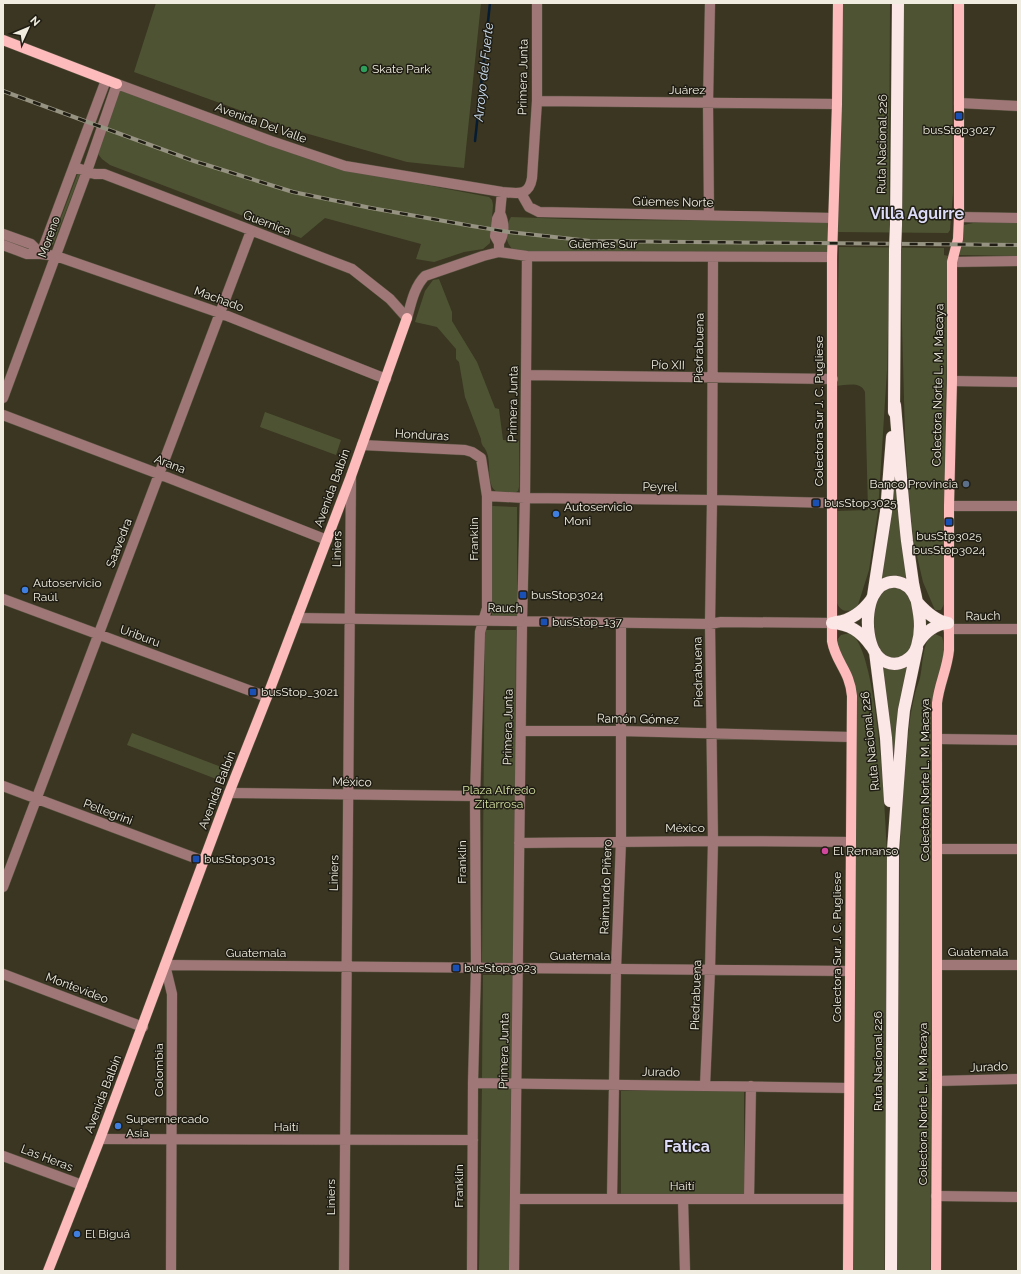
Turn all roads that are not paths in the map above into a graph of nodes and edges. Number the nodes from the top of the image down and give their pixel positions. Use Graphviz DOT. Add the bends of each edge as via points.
graph roads {
  1 [pos="537,3"];
  2 [pos="710,3"];
  3 [pos="838,3"];
  4 [pos="898,3"];
  5 [pos="958,3"];
  6 [pos="3,40"];
  7 [pos="106,80"];
  8 [pos="117,84"];
  9 [pos="537,101"];
  10 [pos="708,103"];
  11 [pos="837,104"];
  12 [pos="959,104"];
  13 [pos="1018,106"];
  14 [pos="92,158"];
  15 [pos="74,167"];
  16 [pos="87,171"];
  17 [pos="104,174"];
  18 [pos="502,192"];
  19 [pos="521,193"];
  20 [pos="709,216"];
  21 [pos="959,217"];
  22 [pos="833,218"];
  23 [pos="1018,218"];
  24 [pos="251,231"];
  25 [pos="3,234"];
  26 [pos="3,245"];
  27 [pos="499,247"];
  28 [pos="41,254"];
  29 [pos="56,256"];
  30 [pos="527,256"];
  31 [pos="832,257"];
  32 [pos="713,258"];
  33 [pos="1018,261"];
  34 [pos="952,262"];
  35 [pos="220,313"];
  36 [pos="407,318"];
  37 [pos="526,375"];
  38 [pos="386,378"];
  39 [pos="712,378"];
  40 [pos="833,379"];
  41 [pos="952,381"];
  42 [pos="1018,382"];
  43 [pos="3,398"];
  44 [pos="895,405"];
  45 [pos="3,415"];
  46 [pos="362,445"];
  47 [pos="479,456"];
  48 [pos="159,474"];
  49 [pos="351,476"];
  50 [pos="488,496"];
  51 [pos="525,498"];
  52 [pos="712,500"];
  53 [pos="832,503"];
  54 [pos="949,506"];
  55 [pos="1018,506"];
  56 [pos="327,540"];
  57 [pos="872,597"];
  58 [pos="3,599"];
  59 [pos="917,600"];
  60 [pos="297,618"];
  61 [pos="349,619"];
  62 [pos="482,621"];
  63 [pos="522,622"];
  64 [pos="621,623"];
  65 [pos="832,623"];
  66 [pos="710,624"];
  67 [pos="948,626"];
  68 [pos="1018,629"];
  69 [pos="98,634"];
  70 [pos="917,646"];
  71 [pos="874,650"];
  72 [pos="267,698"];
  73 [pos="521,731"];
  74 [pos="621,731"];
  75 [pos="712,734"];
  76 [pos="851,737"];
  77 [pos="938,739"];
  78 [pos="1018,740"];
  79 [pos="3,786"];
  80 [pos="229,793"];
  81 [pos="348,795"];
  82 [pos="475,796"];
  83 [pos="36,799"];
  84 [pos="621,841"];
  85 [pos="713,841"];
  86 [pos="519,842"];
  87 [pos="850,842"];
  88 [pos="937,849"];
  89 [pos="1018,849"];
  90 [pos="893,850"];
  91 [pos="203,861"];
  92 [pos="3,887"];
  93 [pos="937,965"];
  94 [pos="1018,965"];
  95 [pos="165,966"];
  96 [pos="346,967"];
  97 [pos="476,968"];
  98 [pos="518,968"];
  99 [pos="616,969"];
  100 [pos="710,970"];
  101 [pos="850,971"];
  102 [pos="3,974"];
  103 [pos="143,1027"];
  104 [pos="1018,1079"];
  105 [pos="937,1081"];
  106 [pos="473,1083"];
  107 [pos="516,1083"];
  108 [pos="614,1084"];
  109 [pos="705,1086"];
  110 [pos="750,1086"];
  111 [pos="849,1088"];
  112 [pos="172,1139"];
  113 [pos="100,1140"];
  114 [pos="345,1140"];
  115 [pos="472,1140"];
  116 [pos="3,1156"];
  117 [pos="82,1185"];
  118 [pos="936,1196"];
  119 [pos="1018,1197"];
  120 [pos="515,1199"];
  121 [pos="612,1199"];
  122 [pos="683,1199"];
  123 [pos="749,1200"];
  124 [pos="848,1200"];
  125 [pos="48,1271"];
  126 [pos="171,1271"];
  127 [pos="344,1271"];
  128 [pos="472,1271"];
  129 [pos="514,1271"];
  130 [pos="685,1271"];
  131 [pos="848,1271"];
  132 [pos="891,1271"];
  133 [pos="936,1271"];
  1 -- 9 [label="street, Primera Junta"];
  2 -- 10 [label="street"];
  3 -- 11 [label="main road, Colectora Sur J. C. Pugliese"];
  4 -- 44 [label="highway, Ruta Nacional 226, bridge"];
  5 -- 12 [label="main road, Colectora Norte L. M. Macaya"];
  6 -- 7 [label="main road, Avenida Del Valle"];
  7 -- 8 [label="main road, Avenida Del Valle"];
  7 -- 15 [label="street, Moreno"];
  8 -- 14 [label="street, Moreno"];
  8 -- 18 [label="street, Avenida Del Valle" via="345,166"];
  9 -- 10 [label="street, Juárez"];
  9 -- 19 [label="street, Primera Junta" via="532,178 529,188"];
  10 -- 11 [label="street, Juárez"];
  10 -- 20 [label="street"];
  11 -- 22 [label="main road, Colectora Sur J. C. Pugliese"];
  12 -- 13 [label="street"];
  12 -- 21 [label="main road, Colectora Norte L. M. Macaya"];
  14 -- 16 [label="street, Moreno"];
  14 -- 17 [label="street" via="97,169"];
  15 -- 16 [label="street, Guernica"];
  15 -- 28 [label="street, Moreno"];
  16 -- 17 [label="street, Guernica"];
  16 -- 29 [label="street, Moreno"];
  17 -- 24 [label="street, Guernica"];
  18 -- 19 [label="street, Avenida Del Valle"];
  18 -- 27 [label="street" via="500,213 504,222"];
  19 -- 20 [label="street, Güemes Norte" via="529,207 539,212"];
  20 -- 22 [label="street, Güemes Norte"];
  21 -- 23 [label="street"];
  21 -- 34 [label="main road, Colectora Norte L. M. Macaya" via="958,239"];
  22 -- 31 [label="main road, Colectora Sur J. C. Pugliese"];
  24 -- 35 [label="street, Saavedra"];
  24 -- 36 [label="street, Guernica" via="352,269 390,299"];
  25 -- 28 [label="street" via="31,244"];
  26 -- 28 [label="street, Machado" via="27,254"];
  27 -- 30 [label="street, Güemes Sur"];
  27 -- 36 [label="street, Güemes Sur" via="483,256 425,276 416,288"];
  28 -- 29 [label="street, Machado"];
  29 -- 35 [label="street, Machado"];
  29 -- 43 [label="street, Moreno"];
  30 -- 32 [label="street, Güemes Sur"];
  30 -- 37 [label="street, Primera Junta"];
  31 -- 32 [label="street, Güemes Sur"];
  31 -- 40 [label="main road, Colectora Sur J. C. Pugliese"];
  32 -- 39 [label="street, Piedrabuena"];
  33 -- 34 [label="street"];
  34 -- 41 [label="main road, Colectora Norte L. M. Macaya"];
  35 -- 38 [label="street, Machado"];
  35 -- 48 [label="street, Saavedra"];
  36 -- 38 [label="main road, Avenida Balbín"];
  37 -- 39 [label="street, Pío XII"];
  37 -- 51 [label="street, Primera Junta"];
  38 -- 46 [label="main road, Avenida Balbín"];
  39 -- 40 [label="street, Pío XII"];
  39 -- 52 [label="street, Piedrabuena"];
  40 -- 53 [label="main road, Colectora Sur J. C. Pugliese"];
  41 -- 42 [label="street"];
  41 -- 54 [label="main road, Colectora Norte L. M. Macaya"];
  44 -- 57 [label="highway, Ruta Nacional 226" via="886,504"];
  44 -- 59 [label="highway, Ruta Nacional 226" via="904,515"];
  45 -- 48 [label="street, Arana"];
  46 -- 47 [label="street, Honduras" via="465,450"];
  46 -- 49 [label="main road, Avenida Balbín"];
  47 -- 50 [label="street, Franklin"];
  48 -- 56 [label="street, Arana"];
  48 -- 69 [label="street, Saavedra"];
  49 -- 56 [label="main road, Avenida Balbín"];
  49 -- 61 [label="street, Liniers"];
  50 -- 51 [label="street, Peyrel"];
  50 -- 62 [label="street, Franklin" via="487,608"];
  51 -- 52 [label="street, Peyrel"];
  51 -- 63 [label="street, Primera Junta"];
  52 -- 53 [label="street, Peyrel"];
  52 -- 66 [label="street, Piedrabuena"];
  53 -- 65 [label="main road, Colectora Sur J. C. Pugliese"];
  54 -- 55 [label="street"];
  54 -- 67 [label="main road, Colectora Norte L. M. Macaya"];
  56 -- 60 [label="main road, Avenida Balbín"];
  57 -- 59 [label="highway" via="886,584 898,582 909,587"];
  57 -- 65 [label="highway" via="864,608 851,618"];
  57 -- 71 [label="highway, Ruta Nacional 226" via="868,624"];
  58 -- 69 [label="street, Uriburu"];
  59 -- 67 [label="highway"];
  59 -- 70 [label="highway, Ruta Nacional 226" via="920,623"];
  60 -- 61 [label="street, Rauch"];
  60 -- 72 [label="main road, Avenida Balbín"];
  61 -- 62 [label="street, Rauch"];
  61 -- 81 [label="street, Liniers"];
  62 -- 63 [label="street, Rauch"];
  62 -- 82 [label="street, Franklin"];
  63 -- 64 [label="street, Rauch"];
  63 -- 73 [label="street, Primera Junta"];
  64 -- 66 [label="street, Rauch"];
  64 -- 74 [label="street, Raimundo Piñero"];
  65 -- 66 [label="street, Rauch"];
  65 -- 71 [label="highway" via="851,627 863,635"];
  65 -- 76 [label="main road, Colectora Sur J. C. Pugliese" via="833,647 847,673 851,689"];
  66 -- 75 [label="street, Piedrabuena"];
  67 -- 68 [label="street, Rauch"];
  67 -- 70 [label="highway" via="939,625 932,629"];
  67 -- 77 [label="main road, Colectora Norte L. M. Macaya" via="948,659 937,698"];
  69 -- 72 [label="street, Uriburu"];
  69 -- 83 [label="street, Saavedra"];
  70 -- 71 [label="highway" via="907,660 895,664 886,662"];
  70 -- 90 [label="highway, Ruta Nacional 226" via="904,710"];
  71 -- 90 [label="highway, Ruta Nacional 226" via="886,738"];
  72 -- 80 [label="main road, Avenida Balbín"];
  73 -- 74 [label="street, Ramón Gómez"];
  73 -- 86 [label="street, Primera Junta"];
  74 -- 75 [label="street, Ramón Gómez"];
  74 -- 84 [label="street, Raimundo Piñero"];
  75 -- 76 [label="street, Ramón Gómez"];
  75 -- 85 [label="street, Piedrabuena"];
  76 -- 87 [label="main road, Colectora Sur J. C. Pugliese"];
  77 -- 78 [label="street"];
  77 -- 88 [label="main road, Colectora Norte L. M. Macaya"];
  79 -- 83 [label="street, Pellegrini"];
  80 -- 81 [label="street, México"];
  80 -- 91 [label="main road, Avenida Balbín"];
  81 -- 82 [label="street, México"];
  81 -- 96 [label="street, Liniers"];
  82 -- 97 [label="street, Franklin"];
  83 -- 91 [label="street, Pellegrini"];
  83 -- 92 [label="street, Saavedra"];
  84 -- 85 [label="street, México"];
  84 -- 86 [label="street, México"];
  84 -- 99 [label="street, Raimundo Piñero"];
  85 -- 87 [label="street, México"];
  85 -- 100 [label="street, Piedrabuena"];
  86 -- 98 [label="street, Primera Junta"];
  87 -- 101 [label="main road, Colectora Sur J. C. Pugliese"];
  88 -- 89 [label="street"];
  88 -- 93 [label="main road, Colectora Norte L. M. Macaya"];
  90 -- 132 [label="highway, Ruta Nacional 226"];
  91 -- 95 [label="main road, Avenida Balbín"];
  93 -- 94 [label="street, Guatemala"];
  93 -- 105 [label="main road, Colectora Norte L. M. Macaya"];
  95 -- 96 [label="street, Guatemala"];
  95 -- 103 [label="main road, Avenida Balbín"];
  95 -- 112 [label="street, Colombia" via="172,994"];
  96 -- 97 [label="street, Guatemala"];
  96 -- 114 [label="street, Liniers"];
  97 -- 98 [label="street, Guatemala"];
  97 -- 106 [label="street, Franklin"];
  98 -- 99 [label="street, Guatemala"];
  98 -- 107 [label="street, Primera Junta"];
  99 -- 100 [label="street, Guatemala"];
  99 -- 108 [label="street, Raimundo Piñero"];
  100 -- 101 [label="street, Guatemala"];
  100 -- 109 [label="street, Piedrabuena"];
  101 -- 111 [label="main road, Colectora Sur J. C. Pugliese"];
  102 -- 103 [label="street, Montevideo"];
  103 -- 113 [label="main road, Avenida Balbín"];
  104 -- 105 [label="street, Jurado"];
  105 -- 118 [label="main road, Colectora Norte L. M. Macaya"];
  106 -- 107 [label="street, Jurado"];
  106 -- 115 [label="street, Franklin"];
  107 -- 108 [label="street, Jurado"];
  107 -- 120 [label="street, Primera Junta"];
  108 -- 109 [label="street, Jurado"];
  108 -- 121 [label="street, Raimundo Piñero"];
  109 -- 110 [label="street, Jurado"];
  110 -- 111 [label="street, Jurado"];
  110 -- 123 [label="street"];
  111 -- 124 [label="main road, Colectora Sur J. C. Pugliese"];
  112 -- 113 [label="street, Haití"];
  112 -- 114 [label="street, Haití"];
  112 -- 126 [label="street, Colombia"];
  113 -- 117 [label="main road, Avenida Balbín"];
  114 -- 115 [label="street, Haití"];
  114 -- 127 [label="street, Liniers"];
  115 -- 128 [label="street, Franklin"];
  116 -- 117 [label="street, Las Heras"];
  117 -- 125 [label="main road, Avenida Balbín"];
  118 -- 119 [label="street"];
  118 -- 133 [label="main road, Colectora Norte L. M. Macaya"];
  120 -- 121 [label="street, Haití"];
  120 -- 129 [label="street, Primera Junta"];
  121 -- 122 [label="street, Haití"];
  122 -- 123 [label="street, Haití"];
  122 -- 130 [label="street"];
  123 -- 124 [label="street, Haití"];
  124 -- 131 [label="main road, Colectora Sur J. C. Pugliese"];
}
